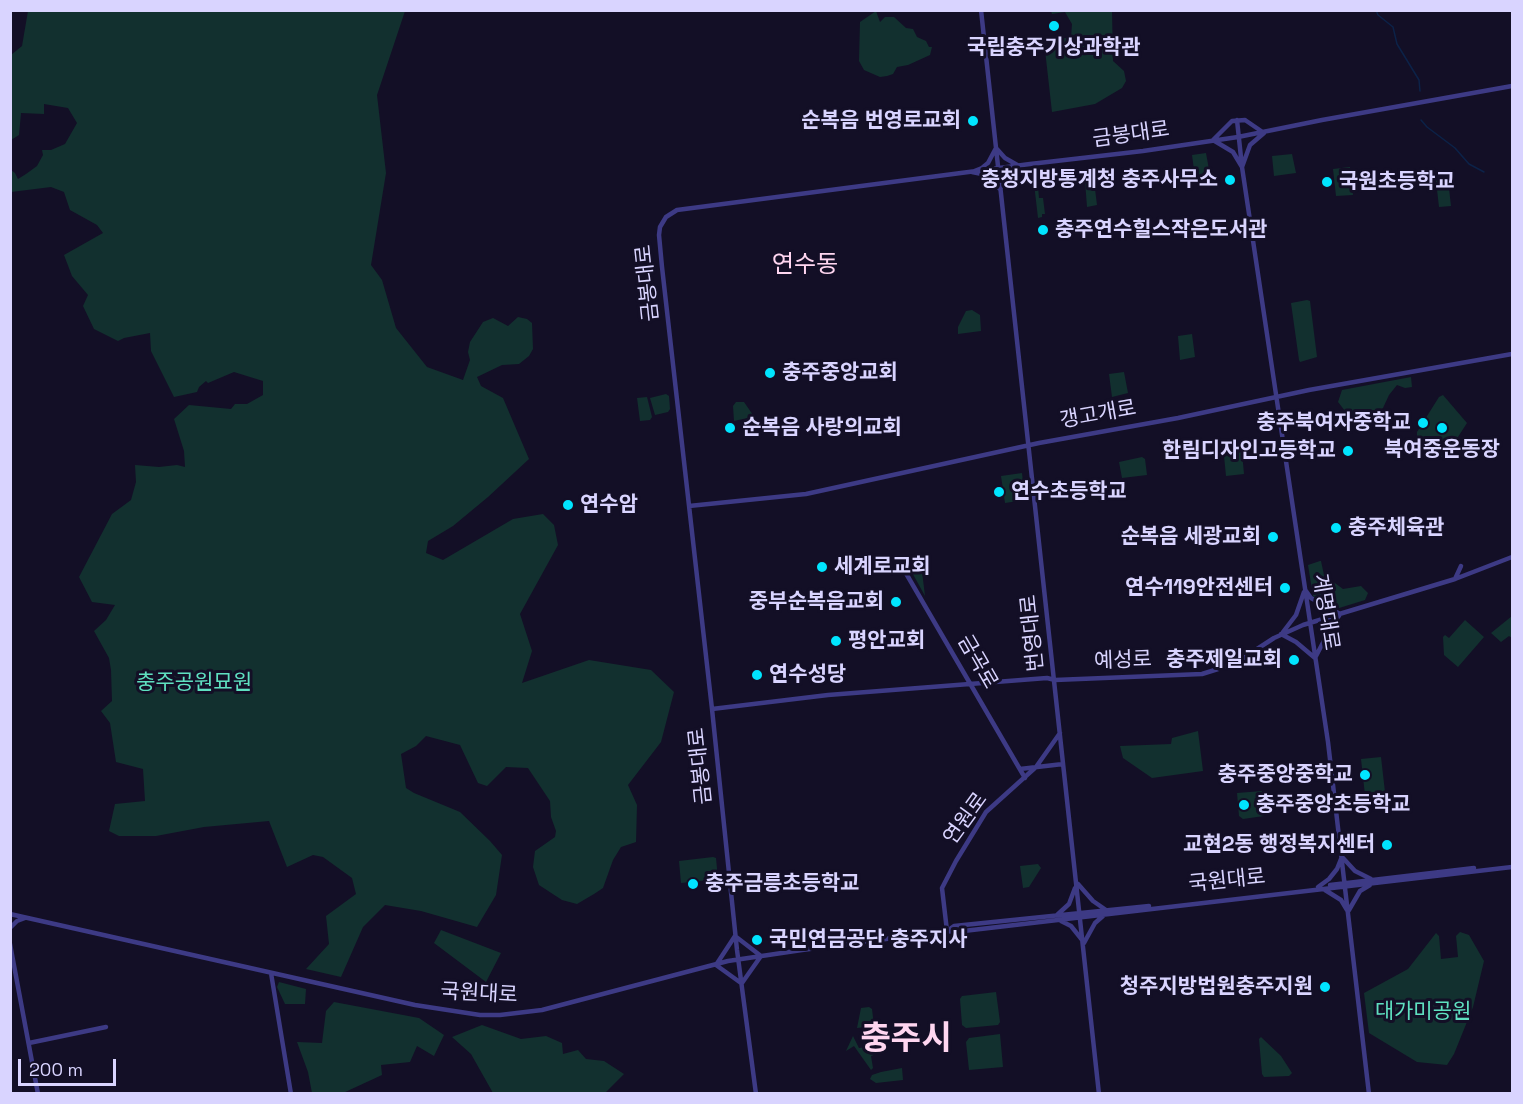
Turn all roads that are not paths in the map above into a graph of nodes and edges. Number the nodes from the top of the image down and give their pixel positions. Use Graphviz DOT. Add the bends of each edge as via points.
graph roads {
  1 [pos="981,10"];
  2 [pos="1512,86"];
  3 [pos="1237,120"];
  4 [pos="1264,132"];
  5 [pos="1238,137"];
  6 [pos="1213,140"];
  7 [pos="996,148"];
  8 [pos="1019,166"];
  9 [pos="1242,167"];
  10 [pos="998,168"];
  11 [pos="972,172"];
  12 [pos="1000,189"];
  13 [pos="1512,354"];
  14 [pos="1276,396"];
  15 [pos="1029,445"];
  16 [pos="689,506"];
  17 [pos="1512,556"];
  18 [pos="900,563"];
  19 [pos="1461,566"];
  20 [pos="1455,579"];
  21 [pos="1305,589"];
  22 [pos="1340,614"];
  23 [pos="1310,623"];
  24 [pos="1281,634"];
  25 [pos="1315,658"];
  26 [pos="1055,680"];
  27 [pos="971,685"];
  28 [pos="712,709"];
  29 [pos="1060,732"];
  30 [pos="1063,764"];
  31 [pos="1036,766"];
  32 [pos="1020,769"];
  33 [pos="1024,778"];
  34 [pos="1342,857"];
  35 [pos="1512,865"];
  36 [pos="1373,882"];
  37 [pos="1077,883"];
  38 [pos="1346,885"];
  39 [pos="1320,888"];
  40 [pos="1106,912"];
  41 [pos="1348,912"];
  42 [pos="10,914"];
  43 [pos="1081,915"];
  44 [pos="25,918"];
  45 [pos="1057,918"];
  46 [pos="10,928"];
  47 [pos="947,931"];
  48 [pos="735,936"];
  49 [pos="1084,943"];
  50 [pos="10,944"];
  51 [pos="761,956"];
  52 [pos="738,959"];
  53 [pos="716,965"];
  54 [pos="271,973"];
  55 [pos="741,983"];
  56 [pos="106,1027"];
  57 [pos="29,1043"];
  58 [pos="38,1094"];
  59 [pos="291,1094"];
  60 [pos="756,1094"];
  61 [pos="1099,1094"];
  62 [pos="1369,1094"];
  1 -- 7 [label="street, 번영대로"];
  2 -- 4 [label="street, 금봉대로"];
  3 -- 4 [label="street" via="1245,120"];
  3 -- 5 [label="street, 계명대로"];
  3 -- 6 [label="street" via="1232,120"];
  4 -- 5 [label="street, 금봉대로"];
  4 -- 9 [label="street" via="1250,145"];
  5 -- 6 [label="street, 금봉대로"];
  5 -- 9 [label="street, 계명대로"];
  6 -- 8 [label="street, 금봉대로"];
  6 -- 9 [label="street" via="1233,152"];
  7 -- 8 [label="street"];
  7 -- 10 [label="street, 번영대로"];
  7 -- 11 [label="street" via="988,162"];
  8 -- 10 [label="street, 금봉대로"];
  8 -- 12 [label="street"];
  9 -- 14 [label="street, 계명대로"];
  10 -- 11 [label="street, 금봉대로"];
  10 -- 12 [label="street, 번영대로"];
  11 -- 12 [label="street" via="990,179"];
  11 -- 16 [label="street, 금봉대로" via="677,210 666,217 659,235"];
  12 -- 15 [label="street, 번영대로"];
  13 -- 14 [label="street, 갱고개로"];
  14 -- 15 [label="street, 갱고개로"];
  14 -- 21 [label="street, 계명대로"];
  15 -- 16 [label="street, 갱고개로" via="806,494"];
  15 -- 26 [label="street, 번영대로"];
  16 -- 28 [label="street, 금봉대로"];
  17 -- 20 [label="street, 예성로"];
  18 -- 27 [label="street, 금곡로"];
  19 -- 20 [label="street"];
  20 -- 22 [label="street, 예성로"];
  21 -- 22 [label="street" via="1311,598"];
  21 -- 23 [label="street, 계명대로"];
  21 -- 24 [label="street" via="1296,615"];
  22 -- 23 [label="street, 예성로"];
  22 -- 25 [label="street"];
  23 -- 24 [label="street, 예성로"];
  23 -- 25 [label="street, 계명대로"];
  24 -- 25 [label="street"];
  24 -- 26 [label="street, 예성로" via="1234,664 1202,674"];
  25 -- 34 [label="street, 계명대로"];
  26 -- 27 [label="street, 예성로"];
  26 -- 29 [label="street, 번영대로"];
  27 -- 28 [label="street, 예성로" via="828,695"];
  27 -- 32 [label="street, 금곡로"];
  28 -- 48 [label="street, 금봉대로"];
  29 -- 30 [label="street, 번영대로"];
  29 -- 31 [label="street, 연원로"];
  30 -- 31 [label="street"];
  30 -- 37 [label="street, 번영대로"];
  31 -- 32 [label="street"];
  31 -- 33 [label="street, 연원로"];
  32 -- 33 [label="street, 금곡로"];
  33 -- 47 [label="street, 연원로" via="986,812 943,885"];
  34 -- 36 [label="street"];
  34 -- 38 [label="street, 계명대로"];
  34 -- 39 [label="street"];
  35 -- 36 [label="street, 국원대로"];
  36 -- 38 [label="street, 국원대로"];
  36 -- 41 [label="street" via="1360,891"];
  37 -- 40 [label="street"];
  37 -- 43 [label="street, 번영대로"];
  37 -- 45 [label="street" via="1070,902"];
  38 -- 39 [label="street, 국원대로"];
  38 -- 41 [label="street, 계명대로"];
  39 -- 40 [label="street, 국원대로"];
  39 -- 41 [label="street" via="1341,900"];
  40 -- 43 [label="street, 국원대로"];
  40 -- 49 [label="street"];
  41 -- 62 [label="street, 계명대로"];
  42 -- 44 [label="street, 국원대로"];
  43 -- 45 [label="street, 국원대로"];
  43 -- 49 [label="street, 번영대로"];
  44 -- 46 [label="street"];
  44 -- 54 [label="street, 국원대로"];
  45 -- 47 [label="street, 국원대로"];
  45 -- 49 [label="street" via="1071,926"];
  47 -- 51 [label="street, 국원대로"];
  48 -- 51 [label="street"];
  48 -- 52 [label="street, 금봉대로"];
  48 -- 53 [label="street"];
  49 -- 61 [label="street, 번영대로"];
  50 -- 57 [label="street"];
  51 -- 52 [label="street, 국원대로"];
  51 -- 55 [label="street"];
  52 -- 53 [label="street, 국원대로"];
  52 -- 55 [label="street, 금봉대로"];
  53 -- 54 [label="street, 국원대로" via="562,1005 500,1015 415,1005"];
  53 -- 55 [label="street"];
  54 -- 59 [label="street"];
  55 -- 60 [label="street, 금봉대로"];
  56 -- 57 [label="street"];
  57 -- 58 [label="street"];
}
